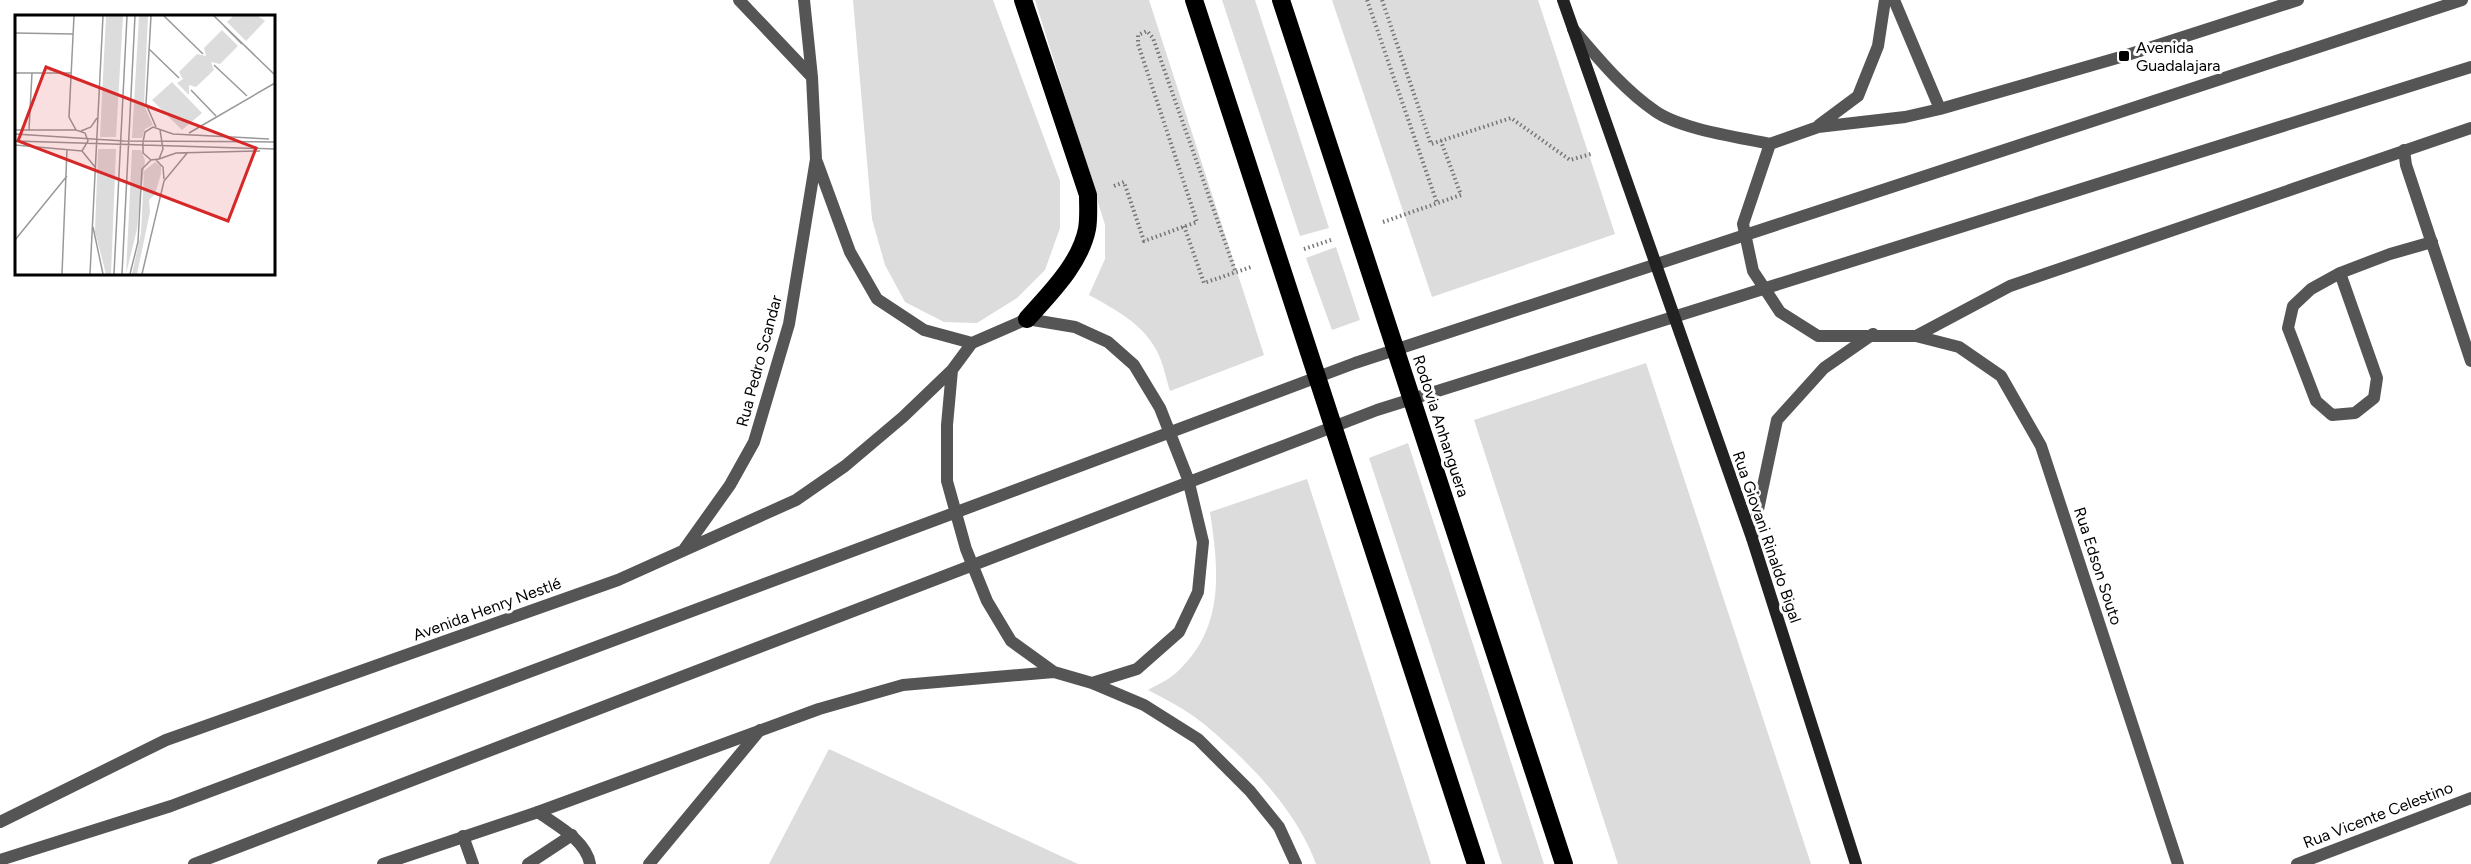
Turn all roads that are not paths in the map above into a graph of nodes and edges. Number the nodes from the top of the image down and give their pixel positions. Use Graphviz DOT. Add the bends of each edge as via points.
graph roads {
  1 [pos="739,0"];
  2 [pos="804,0"];
  3 [pos="1023,0"];
  4 [pos="1194,0"];
  5 [pos="1281,0"];
  6 [pos="1563,0"];
  7 [pos="1885,0"];
  8 [pos="1894,0"];
  9 [pos="2298,0"];
  10 [pos="2462,0"];
  11 [pos="1573,29"];
  12 [pos="2471,67"];
  13 [pos="812,77"];
  14 [pos="1940,110"];
  15 [pos="1818,127"];
  16 [pos="2471,128"];
  17 [pos="1770,144"];
  18 [pos="2404,150"];
  19 [pos="816,159"];
  20 [pos="2432,242"];
  21 [pos="2340,273"];
  22 [pos="1027,319"];
  23 [pos="1873,334"];
  24 [pos="1917,336"];
  25 [pos="972,343"];
  26 [pos="2471,361"];
  27 [pos="952,370"];
  28 [pos="1752,538"];
  29 [pos="682,552"];
  30 [pos="1054,672"];
  31 [pos="1092,683"];
  32 [pos="760,730"];
  33 [pos="2471,798"];
  34 [pos="538,812"];
  35 [pos="0,822"];
  36 [pos="572,835"];
  37 [pos="463,836"];
  38 [pos="0,860"];
  39 [pos="195,864"];
  40 [pos="383,864"];
  41 [pos="473,864"];
  42 [pos="528,864"];
  43 [pos="590,864"];
  44 [pos="649,864"];
  45 [pos="1296,864"];
  46 [pos="1476,864"];
  47 [pos="1564,864"];
  48 [pos="1856,864"];
  49 [pos="2178,864"];
  50 [pos="2297,864"];
  1 -- 13 [label="street"];
  2 -- 13 [label="street, Rua Pedro Scandar"];
  3 -- 22 [label="highway" via="1088,195 1087,228 1077,256"];
  4 -- 46 [label="highway"];
  5 -- 47 [label="highway, Rodovia Anhanguera"];
  6 -- 11 [label="main road, Rua Giovani Rinaldo Bigal"];
  7 -- 15 [label="street" via="1878,46 1857,96"];
  8 -- 14 [label="street"];
  9 -- 14 [label="street"];
  10 -- 38 [label="street" via="1355,363 171,806"];
  11 -- 17 [label="street" via="1612,73 1656,112 1698,129"];
  11 -- 28 [label="main road, Rua Giovani Rinaldo Bigal"];
  12 -- 39 [label="street" via="1377,410"];
  13 -- 19 [label="street, Rua Pedro Scandar"];
  14 -- 15 [label="street"];
  15 -- 17 [label="street"];
  16 -- 18 [label="street"];
  17 -- 23 [label="street" via="1743,224 1753,272 1780,312 1818,336"];
  18 -- 20 [label="street"];
  18 -- 24 [label="street" via="2010,286"];
  19 -- 25 [label="street, Rua Pedro Scandar" via="850,252 877,299 924,330"];
  19 -- 29 [label="street, Rua Pedro Scandar" via="789,324 754,441 730,485"];
  20 -- 21 [label="street"];
  20 -- 26 [label="street"];
  21 -- 21 [label="street" via="2311,289 2293,306 2288,328 2316,401 2332,415 2355,413 2362,408 2374,398 2377,378"];
  22 -- 25 [label="street"];
  22 -- 31 [label="street" via="1076,327 1108,342 1134,365 1160,408 1188,479 1203,542 1198,592 1179,632 1137,669"];
  23 -- 24 [label="street"];
  23 -- 28 [label="street" via="1824,368 1777,420"];
  24 -- 49 [label="street, Rua Edson Souto" via="1959,347 2001,376 2041,447"];
  25 -- 27 [label="street, Avenida Henry Nestlé"];
  27 -- 29 [label="street, Avenida Henry Nestlé" via="845,466 796,500"];
  27 -- 30 [label="street" via="946,482 966,549 987,601 1011,640"];
  28 -- 48 [label="main road, Rua Giovani Rinaldo Bigal"];
  29 -- 35 [label="street, Avenida Henry Nestlé" via="618,580 166,740"];
  30 -- 31 [label="street"];
  30 -- 32 [label="street" via="903,685"];
  31 -- 45 [label="street" via="1144,705 1198,739 1250,791 1279,827"];
  32 -- 34 [label="street"];
  32 -- 44 [label="street"];
  33 -- 50 [label="street, Rua Vicente Celestino"];
  34 -- 36 [label="street"];
  34 -- 37 [label="street"];
  36 -- 42 [label="street"];
  36 -- 43 [label="street"];
  37 -- 40 [label="street"];
  37 -- 41 [label="street"];
}
